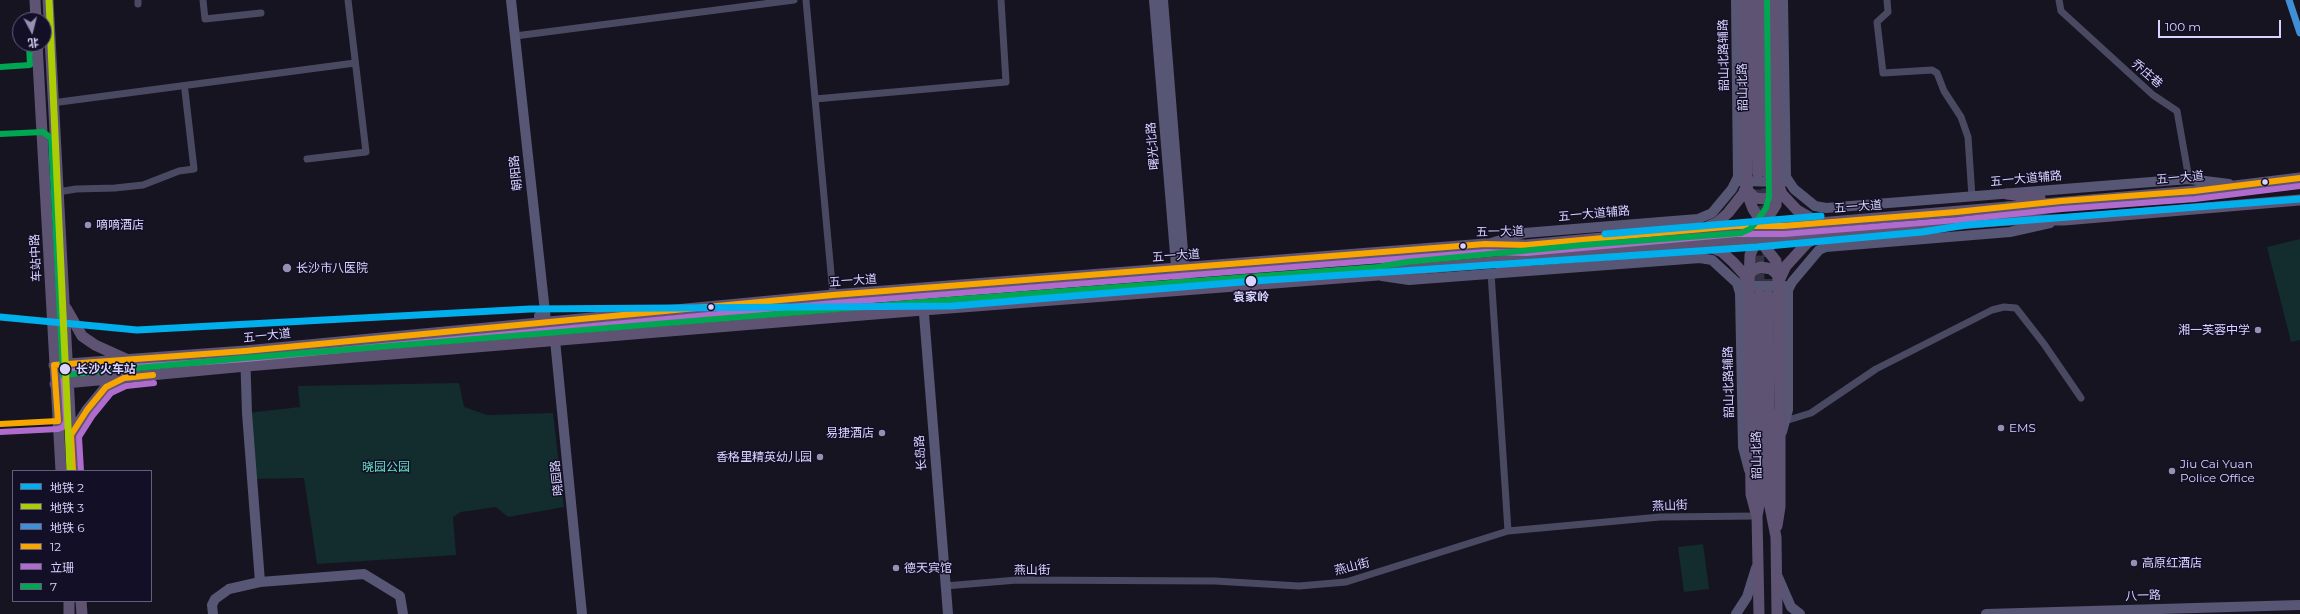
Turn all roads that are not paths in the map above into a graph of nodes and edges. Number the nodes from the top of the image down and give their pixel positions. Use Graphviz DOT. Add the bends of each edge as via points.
graph roads {
  1 [pos="35,0"];
  2 [pos="48,0"];
  3 [pos="203,0"];
  4 [pos="348,0"];
  5 [pos="505,0"];
  6 [pos="511,0"];
  7 [pos="794,0"];
  8 [pos="806,0"];
  9 [pos="1001,0"];
  10 [pos="1154,0"];
  11 [pos="1163,0"];
  12 [pos="1736,0"];
  13 [pos="1745,0"];
  14 [pos="1755,0"];
  15 [pos="1765,0"];
  16 [pos="1775,0"];
  17 [pos="1783,0"];
  18 [pos="1887,0"];
  19 [pos="2059,0"];
  20 [pos="750,3"];
  21 [pos="36,12"];
  22 [pos="261,13"];
  23 [pos="514,36"];
  24 [pos="38,52"];
  25 [pos="355,63"];
  26 [pos="185,91"];
  27 [pos="815,99"];
  28 [pos="52,103"];
  29 [pos="307,159"];
  30 [pos="2300,178"];
  31 [pos="2189,179"];
  32 [pos="1744,184"];
  33 [pos="1781,184"];
  34 [pos="2233,185"];
  35 [pos="51,193"];
  36 [pos="2007,194"];
  37 [pos="1972,197"];
  38 [pos="2061,200"];
  39 [pos="2300,200"];
  40 [pos="1820,207"];
  41 [pos="1706,217"];
  42 [pos="2064,220"];
  43 [pos="1820,223"];
  44 [pos="1736,226"];
  45 [pos="1700,229"];
  46 [pos="1767,229"];
  47 [pos="1757,237"];
  48 [pos="1818,237"];
  49 [pos="1790,239"];
  50 [pos="1485,244"];
  51 [pos="1699,244"];
  52 [pos="1823,248"];
  53 [pos="1710,259"];
  54 [pos="1180,268"];
  55 [pos="1489,268"];
  56 [pos="1528,270"];
  57 [pos="1749,275"];
  58 [pos="1782,281"];
  59 [pos="1744,286"];
  60 [pos="922,289"];
  61 [pos="1182,290"];
  62 [pos="833,295"];
  63 [pos="63,300"];
  64 [pos="923,310"];
  65 [pos="543,321"];
  66 [pos="556,340"];
  67 [pos="543,342"];
  68 [pos="246,351"];
  69 [pos="130,361"];
  70 [pos="66,364"];
  71 [pos="54,365"];
  72 [pos="246,366"];
  73 [pos="124,378"];
  74 [pos="68,383"];
  75 [pos="55,384"];
  76 [pos="2081,398"];
  77 [pos="1782,416"];
  78 [pos="71,435"];
  79 [pos="61,470"];
  80 [pos="73,470"];
  81 [pos="1751,477"];
  82 [pos="1757,516"];
  83 [pos="1508,530"];
  84 [pos="1776,537"];
  85 [pos="1759,559"];
  86 [pos="1777,574"];
  87 [pos="260,582"];
  88 [pos="946,586"];
  89 [pos="68,602"];
  90 [pos="81,602"];
  91 [pos="2300,605"];
  92 [pos="69,614"];
  93 [pos="82,614"];
  94 [pos="213,614"];
  95 [pos="403,614"];
  96 [pos="582,614"];
  97 [pos="948,614"];
  98 [pos="1736,614"];
  99 [pos="1760,614"];
  100 [pos="1777,614"];
  101 [pos="1800,614"];
  102 [pos="1986,614"];
  1 -- 21 [label="main road"];
  2 -- 28 [label="main road, 车站中路"];
  3 -- 22 [label="street" via="205,19"];
  4 -- 25 [label="street"];
  5 -- 65 [label="street, 朝阳路"];
  6 -- 23 [label="street, 朝阳路"];
  7 -- 20 [label="street"];
  8 -- 27 [label="street"];
  9 -- 27 [label="street" via="1006,82"];
  10 -- 54 [label="street, 曙光北路"];
  11 -- 54 [label="street, 曙光北路"];
  12 -- 32 [label="street, 韶山北路辅路" via="1738,172"];
  13 -- 32 [label="main road"];
  14 -- 15 [label="main road, 韶山北路" via="1762,173"];
  16 -- 33 [label="main road"];
  17 -- 33 [label="street"];
  18 -- 37 [label="street" via="1888,12 1877,22 1883,73 1932,70 1937,73 1944,91 1961,117 1968,137"];
  19 -- 31 [label="street, 乔庄巷" via="2061,11 2153,95 2177,111"];
  20 -- 23 [label="street"];
  23 -- 65 [label="street, 朝阳路"];
  24 -- 35 [label="main road, 车站中路"];
  25 -- 28 [label="street"];
  25 -- 29 [label="street" via="366,152"];
  26 -- 35 [label="street" via="194,169 179,171 143,185"];
  27 -- 62 [label="street"];
  28 -- 35 [label="main road, 车站中路"];
  30 -- 34 [label="main road, 五一大道"];
  31 -- 34 [label="street, 五一大道辅路"];
  31 -- 36 [label="street, 五一大道辅路"];
  32 -- 33 [label="street"];
  32 -- 33 [label="main road, bridge" via="1755,198 1765,199 1773,196"];
  32 -- 41 [label="street"];
  32 -- 45 [label="main road, bridge" via="1743,194 1723,218"];
  32 -- 46 [label="main road, bridge" via="1754,214"];
  33 -- 40 [label="street"];
  33 -- 43 [label="main road, bridge" via="1782,194 1794,206 1806,217"];
  33 -- 46 [label="main road, bridge"];
  34 -- 38 [label="main road, 五一大道"];
  35 -- 63 [label="main road, 车站中路"];
  35 -- 71 [label="main road, 车站中路"];
  36 -- 37 [label="street, 五一大道辅路"];
  36 -- 38 [label="main road"];
  37 -- 40 [label="street, 五一大道辅路"];
  38 -- 43 [label="main road, 五一大道, bridge"];
  39 -- 42 [label="main road"];
  40 -- 52 [label="street"];
  41 -- 50 [label="street, 五一大道辅路" via="1524,233"];
  41 -- 53 [label="street"];
  42 -- 48 [label="main road, bridge" via="2009,220"];
  42 -- 52 [label="street" via="2010,232"];
  43 -- 46 [label="main road, 五一大道, bridge"];
  44 -- 45 [label="main road, 五一大道, bridge"];
  44 -- 46 [label="main road, 五一大道, bridge"];
  44 -- 47 [label="main road, bridge" via="1749,230"];
  45 -- 50 [label="main road, 五一大道" via="1526,245"];
  46 -- 47 [label="main road, bridge"];
  46 -- 49 [label="main road, bridge" via="1777,236"];
  47 -- 49 [label="main road, bridge"];
  47 -- 51 [label="main road, bridge"];
  47 -- 57 [label="main road, bridge" via="1750,255"];
  47 -- 58 [label="main road, bridge" via="1776,261"];
  48 -- 49 [label="main road, bridge"];
  48 -- 58 [label="main road, bridge" via="1807,243 1786,266 1782,271"];
  50 -- 54 [label="main road, 五一大道"];
  51 -- 55 [label="main road, bridge" via="1527,259"];
  51 -- 59 [label="main road, bridge" via="1714,248 1727,256 1741,270"];
  52 -- 58 [label="street"];
  53 -- 56 [label="street"];
  53 -- 59 [label="street"];
  54 -- 60 [label="main road, 五一大道"];
  54 -- 61 [label="street, 曙光北路"];
  55 -- 56 [label="main road"];
  55 -- 61 [label="main road" via="1408,270 1378,275"];
  55 -- 83 [label="street"];
  57 -- 58 [label="main road, bridge" via="1753,270 1771,269"];
  57 -- 59 [label="main road, bridge"];
  58 -- 59 [label="street"];
  58 -- 77 [label="main road, bridge"];
  59 -- 81 [label="main road, bridge"];
  59 -- 81 [label="street, 韶山北路辅路" via="1741,299 1742,448"];
  60 -- 62 [label="main road, 五一大道"];
  60 -- 64 [label="street, 长岛路"];
  61 -- 64 [label="main road"];
  62 -- 65 [label="main road, 五一大道"];
  63 -- 69 [label="main road" via="82,336"];
  63 -- 70 [label="main road, 车站中路"];
  64 -- 66 [label="main road"];
  64 -- 88 [label="street, 长岛路"];
  65 -- 66 [label="street, 朝阳路"];
  65 -- 67 [label="street, 朝阳路"];
  65 -- 68 [label="main road, 五一大道"];
  66 -- 67 [label="main road"];
  66 -- 96 [label="street, 晓园路"];
  67 -- 72 [label="main road"];
  68 -- 69 [label="main road, 五一大道"];
  68 -- 72 [label="street"];
  69 -- 70 [label="main road, 五一大道"];
  70 -- 71 [label="main road, 五一大道"];
  70 -- 74 [label="main road, 车站中路"];
  71 -- 75 [label="main road, 车站中路"];
  72 -- 73 [label="main road"];
  72 -- 87 [label="street" via="247,413"];
  73 -- 74 [label="main road"];
  73 -- 78 [label="main road" via="106,387"];
  74 -- 75 [label="main road"];
  74 -- 78 [label="main road, 车站中路"];
  75 -- 79 [label="main road, 车站中路"];
  76 -- 77 [label="street" via="2016,308 2004,307 1992,310 1876,369 1811,413"];
  77 -- 84 [label="main road" via="1780,508"];
  78 -- 80 [label="main road, 车站中路"];
  81 -- 82 [label="main road" via="1751,494"];
  82 -- 83 [label="street, 燕山街" via="1660,517"];
  82 -- 84 [label="main road, 韶山北路" via="1761,494 1763,295 1770,507"];
  82 -- 85 [label="main road, 韶山北路"];
  83 -- 88 [label="street, 燕山街" via="1346,582 1299,586 1215,581 1017,580"];
  84 -- 86 [label="main road, 韶山北路"];
  85 -- 98 [label="street" via="1747,598"];
  85 -- 99 [label="main road, 韶山北路"];
  86 -- 100 [label="main road, 韶山北路"];
  86 -- 101 [label="street" via="1791,607"];
  87 -- 94 [label="street" via="229,589 221,594 212,605"];
  87 -- 95 [label="street" via="364,574 400,596"];
  88 -- 97 [label="street, 长岛路"];
  89 -- 92 [label="main road"];
  90 -- 93 [label="main road"];
  91 -- 102 [label="street, 八一路"];
}
